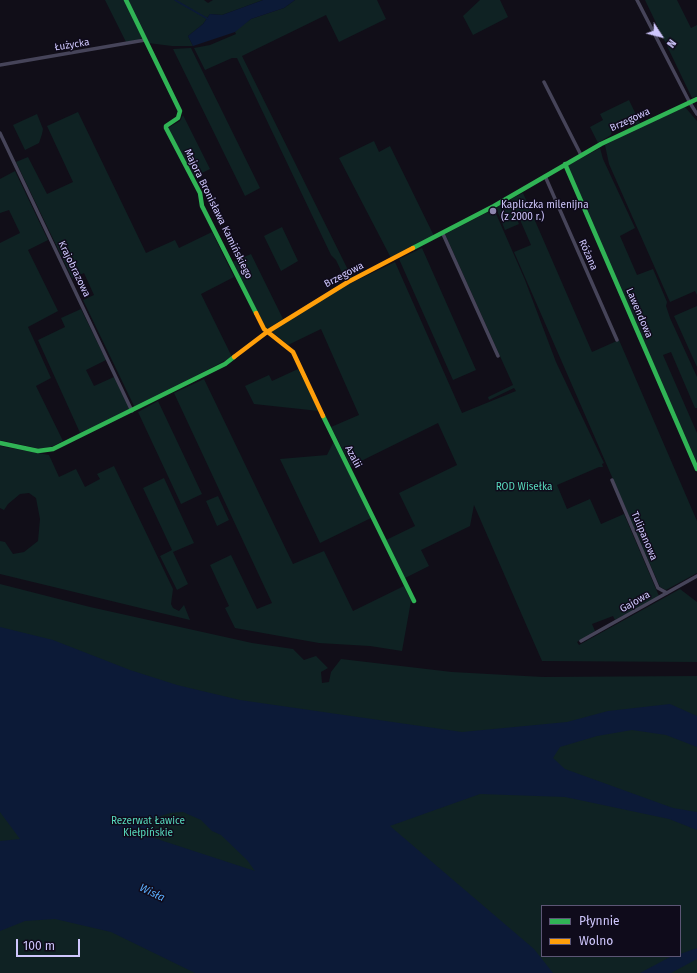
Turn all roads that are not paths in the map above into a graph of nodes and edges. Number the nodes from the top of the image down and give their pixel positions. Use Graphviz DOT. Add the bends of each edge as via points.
graph roads {
  1 [pos="126,0"];
  2 [pos="637,0"];
  3 [pos="145,40"];
  4 [pos="0,65"];
  5 [pos="544,82"];
  6 [pos="697,99"];
  7 [pos="690,103"];
  8 [pos="697,114"];
  9 [pos="0,133"];
  10 [pos="581,155"];
  11 [pos="565,164"];
  12 [pos="545,176"];
  13 [pos="443,234"];
  14 [pos="267,332"];
  15 [pos="617,340"];
  16 [pos="498,356"];
  17 [pos="132,411"];
  18 [pos="0,443"];
  19 [pos="697,469"];
  20 [pos="612,480"];
  21 [pos="697,576"];
  22 [pos="667,593"];
  23 [pos="414,601"];
  24 [pos="581,641"];
  1 -- 3 [label="street, Majora Bronisława Kamińskiego"];
  2 -- 7 [label="street"];
  3 -- 4 [label="street, Łużycka"];
  3 -- 14 [label="street, Majora Bronisława Kamińskiego" via="180,111 178,118 166,128 200,193 202,206"];
  5 -- 10 [label="street"];
  6 -- 7 [label="street, Brzegowa"];
  7 -- 8 [label="street"];
  7 -- 10 [label="street, Brzegowa" via="630,129"];
  9 -- 17 [label="street, Krajobrazowa"];
  10 -- 11 [label="street, Brzegowa"];
  11 -- 12 [label="street, Brzegowa"];
  11 -- 19 [label="street, Lawendowa"];
  12 -- 13 [label="street, Brzegowa"];
  12 -- 15 [label="street, Różana"];
  13 -- 14 [label="street, Brzegowa" via="348,282"];
  13 -- 16 [label="street"];
  14 -- 17 [label="street, Brzegowa" via="225,364"];
  14 -- 23 [label="street, Azalii" via="293,352"];
  17 -- 18 [label="street, Brzegowa" via="53,449 38,451"];
  20 -- 22 [label="street, Tulipanowa" via="658,588"];
  21 -- 22 [label="street, Gajowa"];
  22 -- 24 [label="street, Gajowa"];
}
